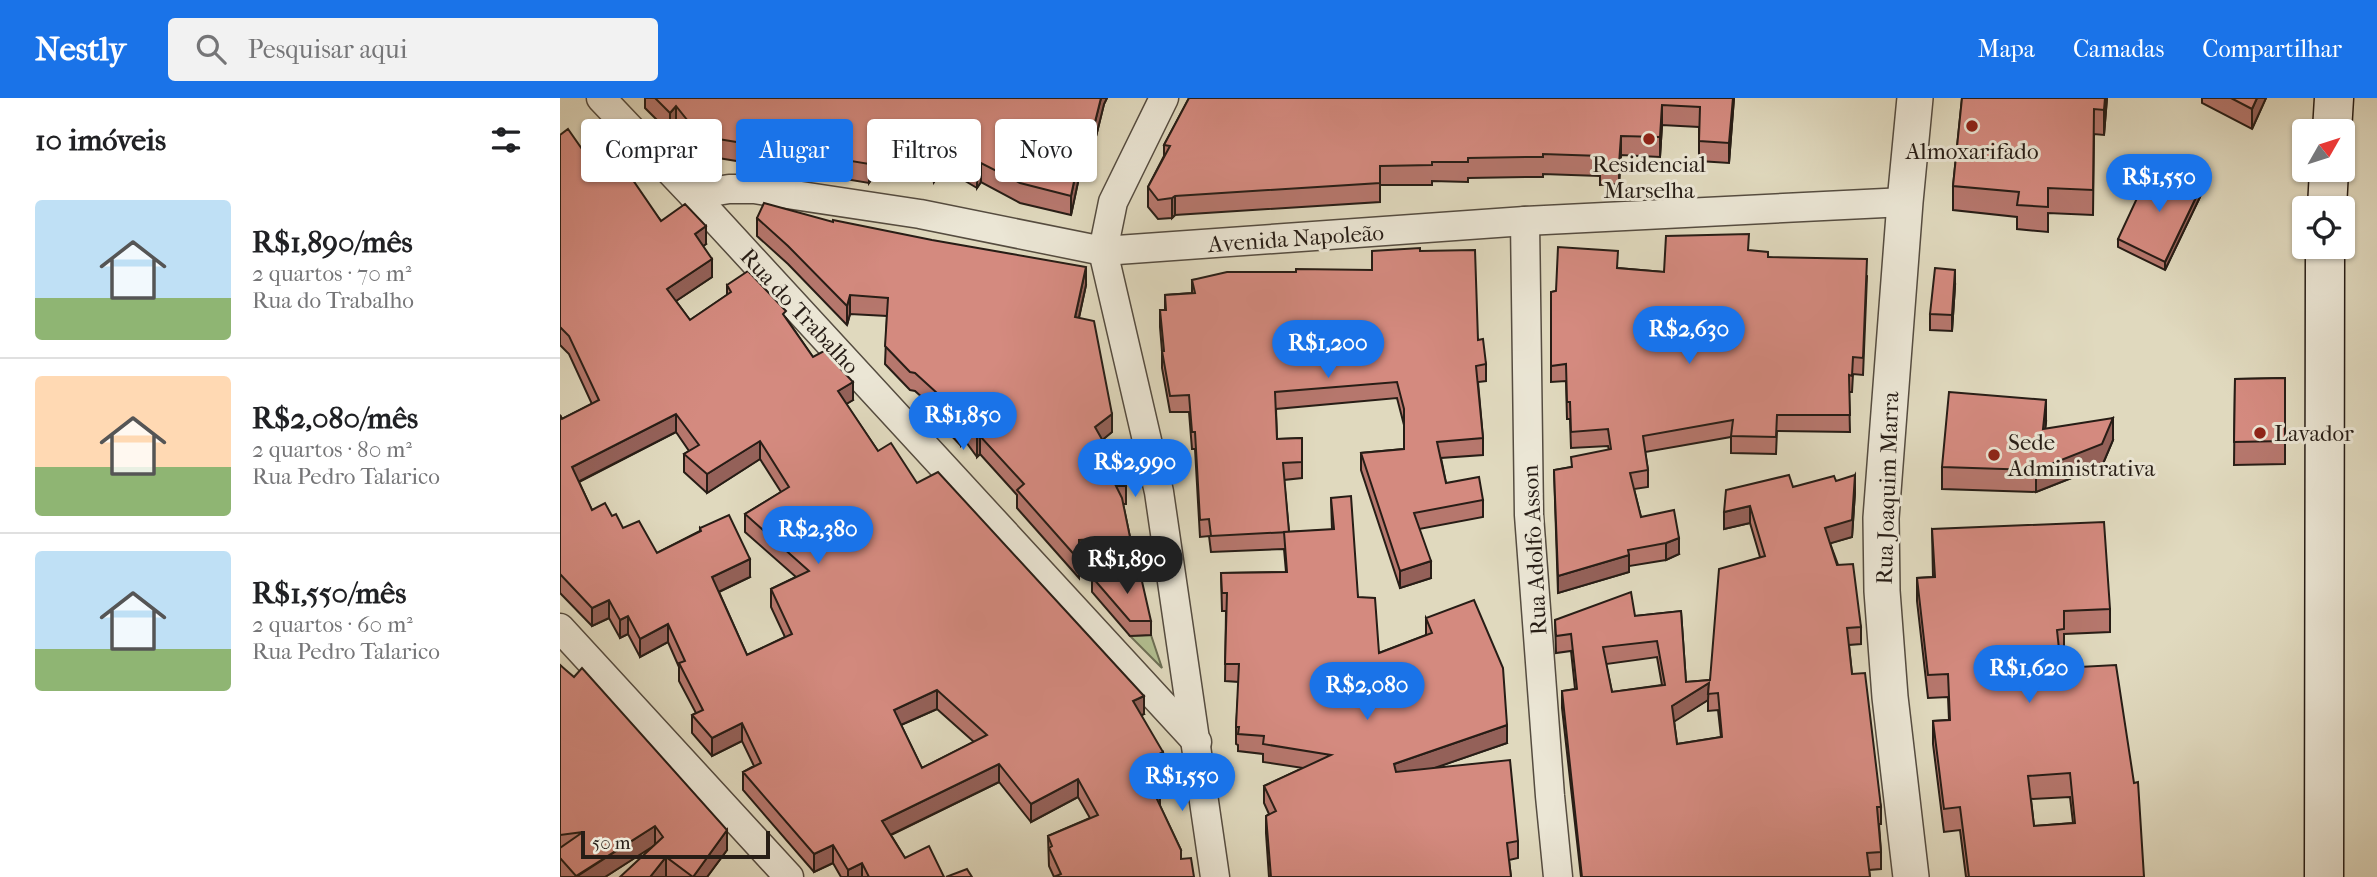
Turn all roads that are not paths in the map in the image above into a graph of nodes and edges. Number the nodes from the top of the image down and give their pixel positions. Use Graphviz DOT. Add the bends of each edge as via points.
graph roads {
  1 [pos="601,98"];
  2 [pos="1164,98"];
  3 [pos="1915,98"];
  4 [pos="2334,98"];
  5 [pos="2333,119"];
  6 [pos="693,195"];
  7 [pos="1905,202"];
  8 [pos="1525,222"];
  9 [pos="1103,251"];
  10 [pos="2325,259"];
  11 [pos="560,628"];
  12 [pos="1196,742"];
  13 [pos="789,877"];
  14 [pos="1215,877"];
  15 [pos="1558,877"];
  16 [pos="1911,877"];
  17 [pos="2324,877"];
  1 -- 6 [label="street, Rua do Trabalho"];
  2 -- 9 [label="street" via="1114,202"];
  3 -- 7 [label="street, Rua Joaquim Marra"];
  4 -- 5 [label="main road"];
  6 -- 9 [label="street, Avenida Napoleão" via="754,189 920,214"];
  6 -- 12 [label="street, Rua do Trabalho"];
  7 -- 8 [label="street, Avenida Napoleão"];
  7 -- 16 [label="street, Rua Joaquim Marra" via="1881,518 1890,697"];
  8 -- 9 [label="street, Avenida Napoleão"];
  8 -- 15 [label="street, Rua Adolfo Asson" via="1529,515"];
  9 -- 12 [label="street" via="1159,492"];
  10 -- 17 [label="main road"];
  11 -- 13 [label="street"];
  12 -- 14 [label="street"];
}
